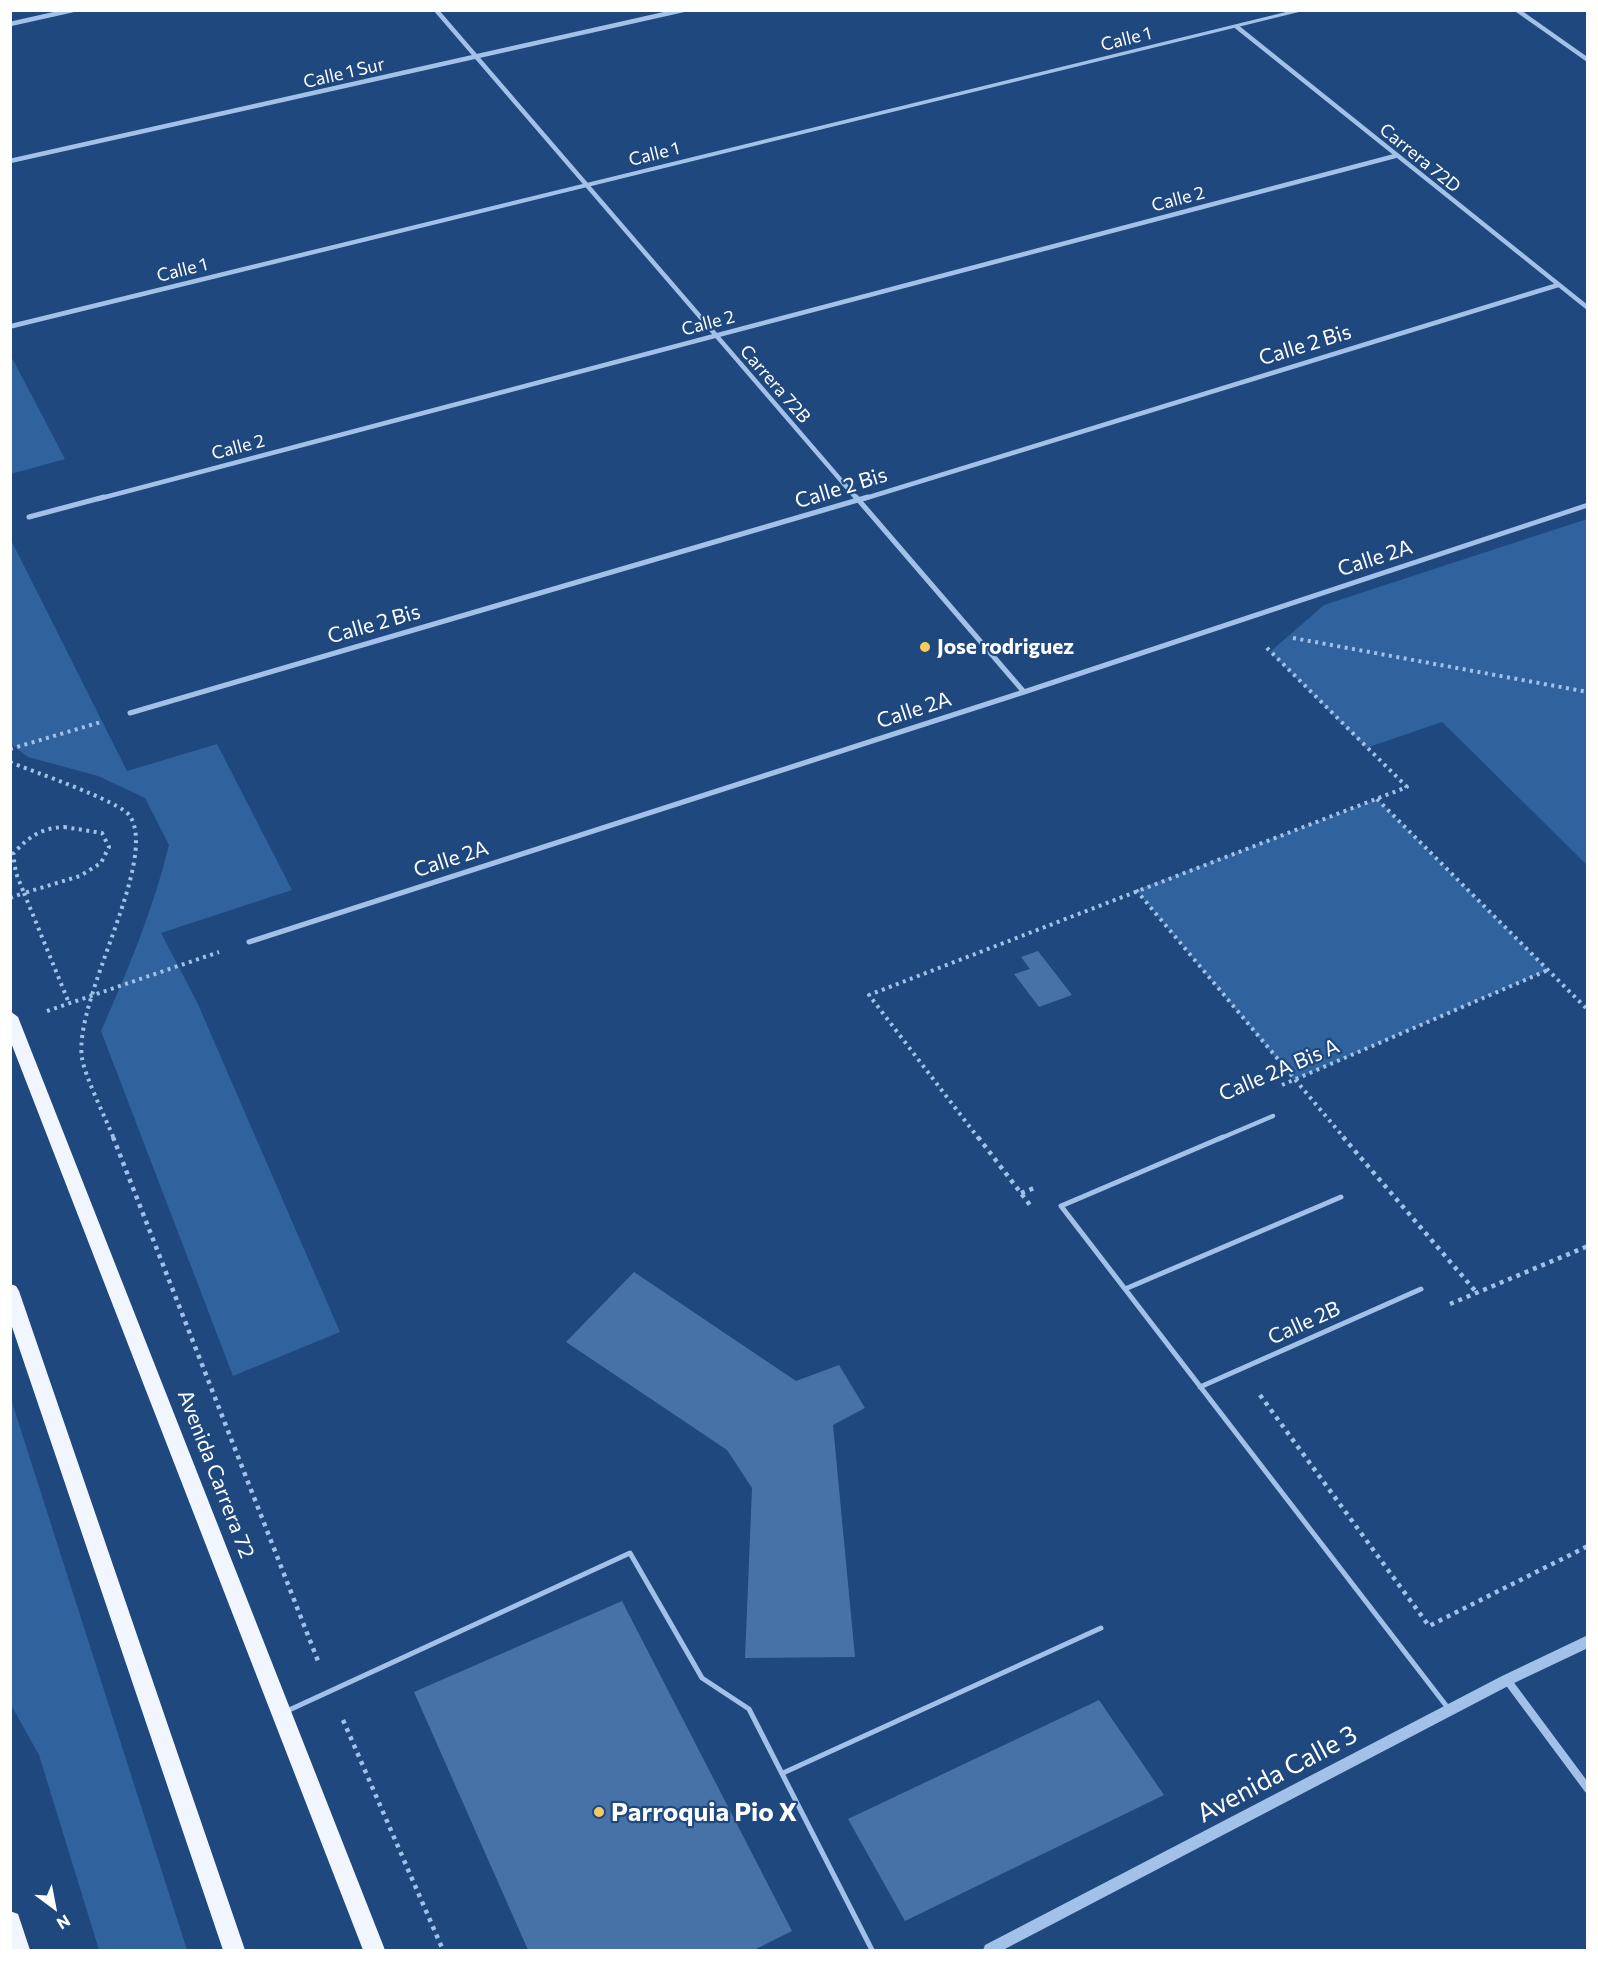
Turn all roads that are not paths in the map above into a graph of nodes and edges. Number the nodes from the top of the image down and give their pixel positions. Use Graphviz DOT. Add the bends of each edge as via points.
graph roads {
  1 [pos="73,10"];
  2 [pos="436,10"];
  3 [pos="683,10"];
  4 [pos="1304,10"];
  5 [pos="1518,10"];
  6 [pos="10,24"];
  7 [pos="1237,27"];
  8 [pos="475,57"];
  9 [pos="1587,60"];
  10 [pos="1395,156"];
  11 [pos="10,161"];
  12 [pos="589,186"];
  13 [pos="1558,285"];
  14 [pos="1587,308"];
  15 [pos="10,327"];
  16 [pos="715,335"];
  17 [pos="859,500"];
  18 [pos="1587,505"];
  19 [pos="29,517"];
  20 [pos="1024,692"];
  21 [pos="130,713"];
  22 [pos="249,942"];
  23 [pos="12,1020"];
  24 [pos="1273,1116"];
  25 [pos="1341,1197"];
  26 [pos="1125,1289"];
  27 [pos="1421,1289"];
  28 [pos="10,1291"];
  29 [pos="1200,1387"];
  30 [pos="1101,1628"];
  31 [pos="1587,1641"];
  32 [pos="1507,1680"];
  33 [pos="1450,1711"];
  34 [pos="282,1714"];
  35 [pos="783,1773"];
  36 [pos="1587,1788"];
  37 [pos="10,1922"];
  38 [pos="19,1950"];
  39 [pos="234,1950"];
  40 [pos="374,1950"];
  41 [pos="872,1950"];
  42 [pos="990,1950"];
  1 -- 6 [label="street"];
  2 -- 8 [label="street, Carrera 72B"];
  3 -- 8 [label="street, Calle 1 Sur"];
  4 -- 7 [label="street, Calle 1"];
  5 -- 9 [label="street"];
  7 -- 10 [label="street, Carrera 72D"];
  7 -- 12 [label="street, Calle 1"];
  8 -- 11 [label="street, Calle 1 Sur"];
  8 -- 12 [label="street, Carrera 72B"];
  10 -- 13 [label="street, Carrera 72D"];
  10 -- 16 [label="street, Calle 2"];
  12 -- 15 [label="street, Calle 1"];
  12 -- 16 [label="street, Carrera 72B"];
  13 -- 14 [label="street, Carrera 72D"];
  13 -- 17 [label="street, Calle 2 Bis"];
  16 -- 17 [label="street, Carrera 72B"];
  16 -- 19 [label="street, Calle 2"];
  17 -- 20 [label="street, Carrera 72B"];
  17 -- 21 [label="street, Calle 2 Bis"];
  18 -- 20 [label="street, Calle 2A"];
  20 -- 22 [label="street, Calle 2A"];
  23 -- 34 [label="highway, Avenida Carrera 72"];
  24 -- 26 [label="lane" via="1061,1206"];
  25 -- 26 [label="lane"];
  26 -- 29 [label="lane"];
  27 -- 29 [label="lane, Calle 2B"];
  28 -- 39 [label="highway"];
  29 -- 33 [label="lane"];
  30 -- 35 [label="lane"];
  31 -- 32 [label="street, Avenida Calle 3"];
  32 -- 33 [label="street, Avenida Calle 3"];
  32 -- 36 [label="street"];
  33 -- 42 [label="street, Avenida Calle 3"];
  34 -- 35 [label="lane" via="630,1553 702,1678 749,1709"];
  34 -- 40 [label="highway, Avenida Carrera 72"];
  35 -- 41 [label="lane"];
  37 -- 38 [label="highway"];
}
